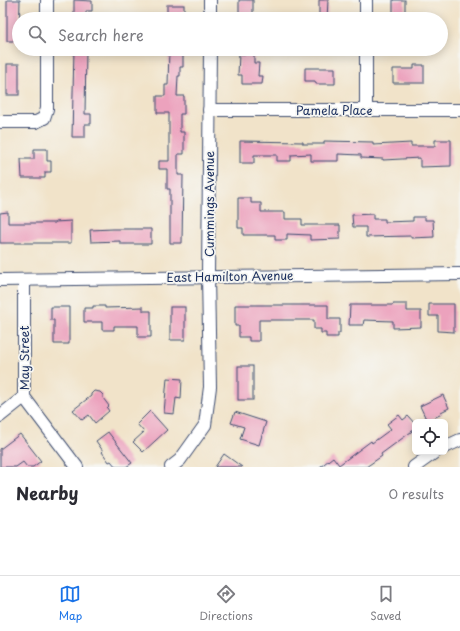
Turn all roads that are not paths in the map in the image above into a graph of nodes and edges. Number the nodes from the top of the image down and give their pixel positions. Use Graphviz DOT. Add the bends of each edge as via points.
graph roads {
  1 [pos="47,0"];
  2 [pos="210,0"];
  3 [pos="366,0"];
  4 [pos="47,12"];
  5 [pos="210,12"];
  6 [pos="366,12"];
  7 [pos="47,56"];
  8 [pos="210,56"];
  9 [pos="366,56"];
  10 [pos="209,110"];
  11 [pos="366,110"];
  12 [pos="460,110"];
  13 [pos="0,122"];
  14 [pos="460,274"];
  15 [pos="208,276"];
  16 [pos="0,280"];
  17 [pos="24,280"];
  18 [pos="24,397"];
  19 [pos="0,416"];
  20 [pos="460,440"];
  21 [pos="448,446"];
  22 [pos="431,455"];
  23 [pos="77,467"];
  24 [pos="171,467"];
  25 [pos="414,467"];
  1 -- 4 [label="street"];
  2 -- 5 [label="street"];
  3 -- 6 [label="street"];
  7 -- 13 [label="street" via="47,108 44,118 36,122"];
  8 -- 10 [label="street, Cummings Avenue"];
  9 -- 11 [label="street"];
  10 -- 11 [label="street, Pamela Place"];
  10 -- 15 [label="street, Cummings Avenue"];
  11 -- 12 [label="street, Pamela Place"];
  14 -- 15 [label="street, East Hamilton Avenue"];
  15 -- 17 [label="street, East Hamilton Avenue"];
  15 -- 24 [label="street, Cummings Avenue" via="210,387 206,425 180,460"];
  16 -- 17 [label="street, East Hamilton Avenue"];
  17 -- 18 [label="street, May Street"];
  18 -- 19 [label="street"];
  18 -- 23 [label="street, May Street"];
  20 -- 21 [label="street"];
  22 -- 25 [label="street"];
}
